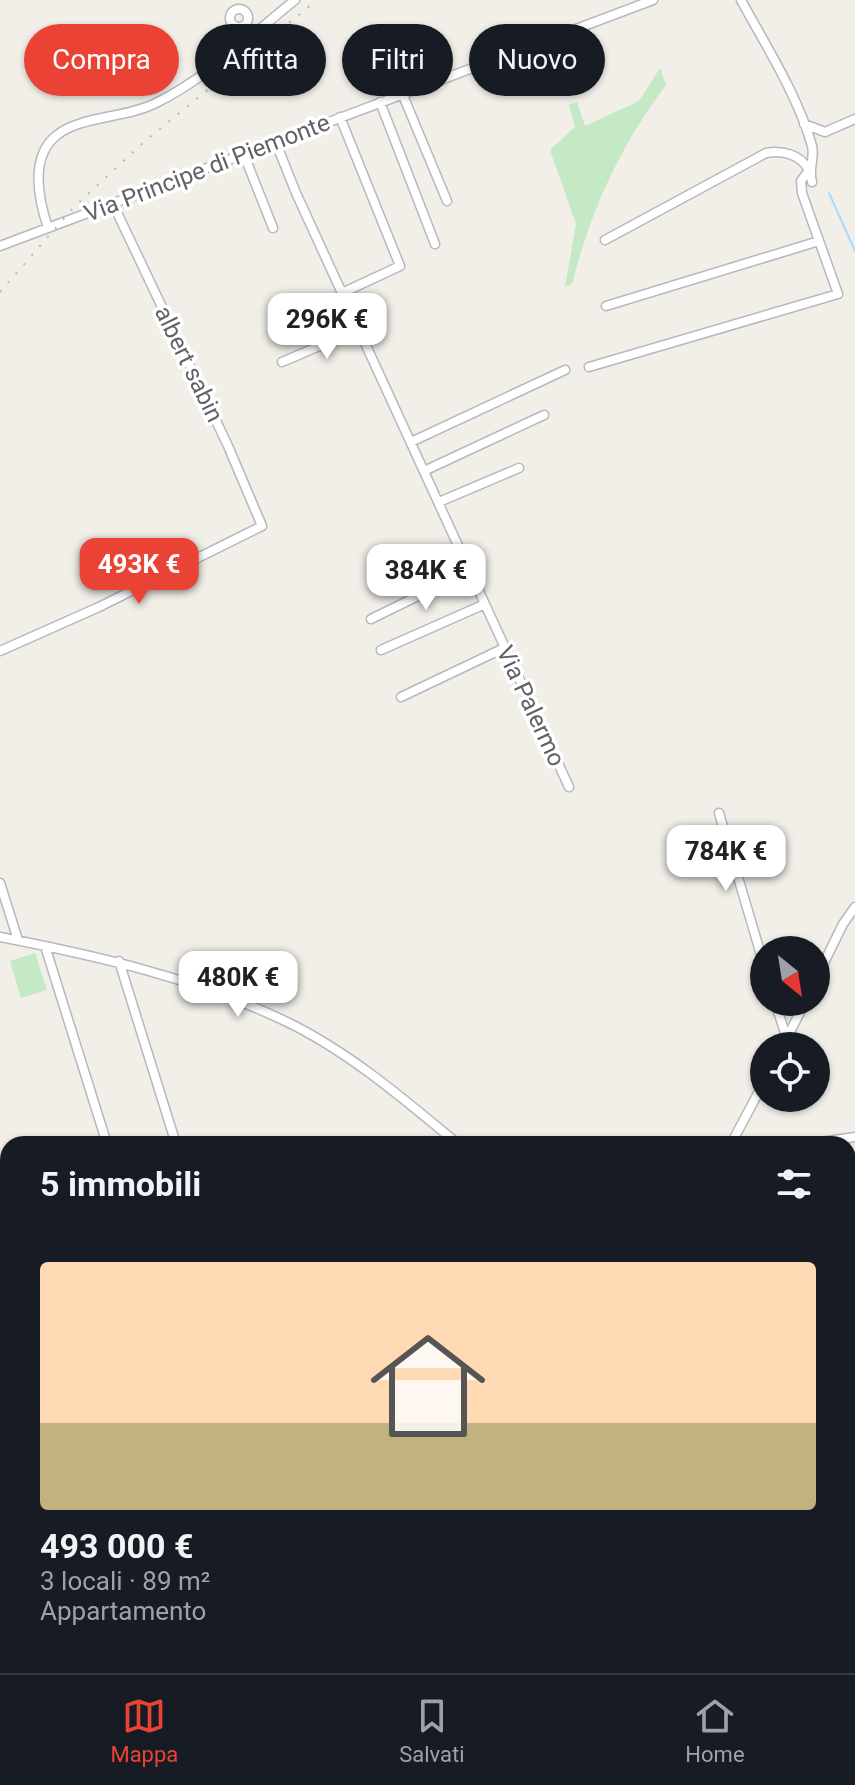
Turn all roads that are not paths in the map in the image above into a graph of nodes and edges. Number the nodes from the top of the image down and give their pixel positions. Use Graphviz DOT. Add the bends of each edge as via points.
graph roads {
  1 [pos="295,0"];
  2 [pos="653,0"];
  3 [pos="741,0"];
  4 [pos="265,24"];
  5 [pos="453,74"];
  6 [pos="195,78"];
  7 [pos="395,96"];
  8 [pos="403,96"];
  9 [pos="380,102"];
  10 [pos="340,117"];
  11 [pos="855,119"];
  12 [pos="803,123"];
  13 [pos="276,143"];
  14 [pos="244,155"];
  15 [pos="809,170"];
  16 [pos="812,182"];
  17 [pos="447,201"];
  18 [pos="113,204"];
  19 [pos="48,228"];
  20 [pos="273,228"];
  21 [pos="605,240"];
  22 [pos="819,241"];
  23 [pos="435,244"];
  24 [pos="0,246"];
  25 [pos="342,293"];
  26 [pos="606,306"];
  27 [pos="359,329"];
  28 [pos="282,362"];
  29 [pos="589,367"];
  30 [pos="565,370"];
  31 [pos="544,415"];
  32 [pos="411,442"];
  33 [pos="519,468"];
  34 [pos="424,471"];
  35 [pos="439,502"];
  36 [pos="469,571"];
  37 [pos="485,604"];
  38 [pos="371,619"];
  39 [pos="504,648"];
  40 [pos="381,650"];
  41 [pos="0,651"];
  42 [pos="401,697"];
  43 [pos="569,787"];
  44 [pos="719,813"];
  45 [pos="0,883"];
  46 [pos="855,907"];
  47 [pos="755,936"];
  48 [pos="0,937"];
  49 [pos="18,940"];
  50 [pos="45,946"];
  51 [pos="830,950"];
  52 [pos="119,961"];
  53 [pos="750,1108"];
  54 [pos="104,1136"];
  55 [pos="174,1136"];
  56 [pos="448,1136"];
  57 [pos="735,1136"];
  1 -- 4 [label="street"];
  2 -- 5 [label="street, Via Principe di Piemonte"];
  3 -- 12 [label="street"];
  6 -- 19 [label="street" via="154,104 56,136 40,168 38,196"];
  7 -- 9 [label="street, Via Principe di Piemonte"];
  8 -- 17 [label="street"];
  9 -- 10 [label="street, Via Principe di Piemonte"];
  9 -- 23 [label="street"];
  10 -- 13 [label="street, Via Principe di Piemonte"];
  10 -- 25 [label="street" via="400,266"];
  11 -- 12 [label="street" via="825,132"];
  12 -- 15 [label="street" via="813,150"];
  13 -- 14 [label="street, Via Principe di Piemonte"];
  13 -- 25 [label="street, Via Palermo"];
  14 -- 18 [label="street, Via Principe di Piemonte"];
  14 -- 20 [label="street"];
  15 -- 16 [label="street"];
  15 -- 21 [label="street" via="790,154 766,153"];
  15 -- 22 [label="street" via="801,181 802,193"];
  18 -- 19 [label="street, Via Principe di Piemonte"];
  18 -- 41 [label="street, albert sabin" via="262,526"];
  19 -- 24 [label="street, Via Principe di Piemonte"];
  22 -- 26 [label="street"];
  22 -- 29 [label="street" via="838,294"];
  25 -- 27 [label="street, Via Palermo"];
  27 -- 28 [label="street"];
  27 -- 32 [label="street, Via Palermo"];
  30 -- 32 [label="street"];
  31 -- 34 [label="street"];
  32 -- 34 [label="street, Via Palermo"];
  33 -- 35 [label="street"];
  34 -- 35 [label="street, Via Palermo"];
  35 -- 36 [label="street, Via Palermo"];
  36 -- 37 [label="street, Via Palermo"];
  36 -- 38 [label="street"];
  37 -- 39 [label="street, Via Palermo"];
  37 -- 40 [label="street"];
  39 -- 42 [label="street"];
  39 -- 43 [label="street, Via Palermo"];
  44 -- 47 [label="street"];
  45 -- 49 [label="street"];
  46 -- 51 [label="street"];
  48 -- 49 [label="street"];
  49 -- 50 [label="street"];
  50 -- 52 [label="street"];
  50 -- 54 [label="street"];
  52 -- 55 [label="street"];
  52 -- 56 [label="street" via="285,1020 405,1100"];
  53 -- 57 [label="street"];
}
